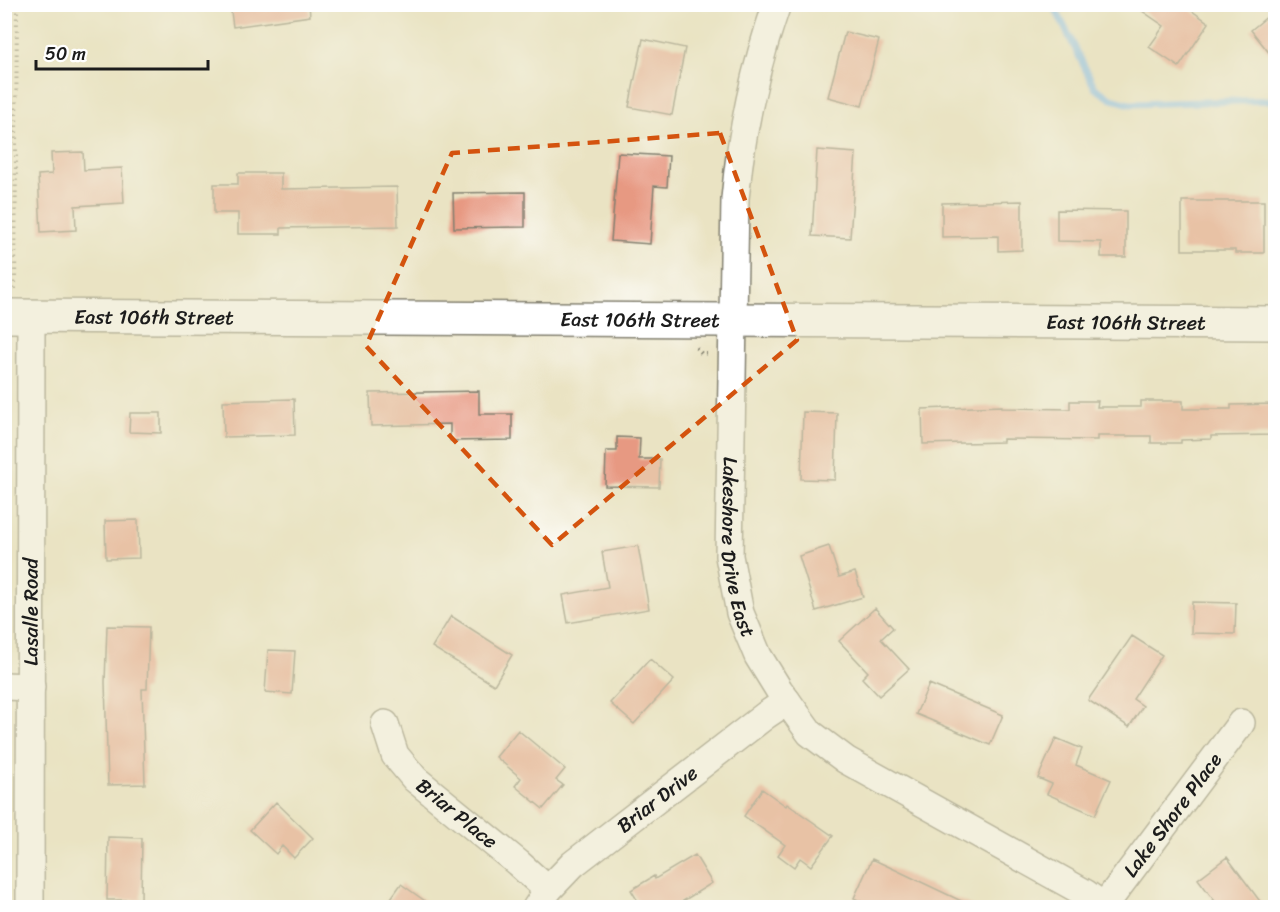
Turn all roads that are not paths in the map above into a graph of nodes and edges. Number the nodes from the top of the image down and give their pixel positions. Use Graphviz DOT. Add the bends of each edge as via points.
graph roads {
  1 [pos="777,4"];
  2 [pos="24,316"];
  3 [pos="733,320"];
  4 [pos="1275,323"];
  5 [pos="4,686"];
  6 [pos="31,687"];
  7 [pos="787,701"];
  8 [pos="1241,723"];
  9 [pos="386,724"];
  10 [pos="542,899"];
  11 [pos="1105,907"];
  12 [pos="30,908"];
  1 -- 3 [label="street, Lakeshore Drive East" via="753,85 739,159"];
  2 -- 3 [label="street, East 106th Street"];
  2 -- 6 [label="street, Lasalle Road"];
  3 -- 4 [label="street, East 106th Street"];
  3 -- 7 [label="street, Lakeshore Drive East" via="729,556 740,613 758,656"];
  5 -- 6 [label="street"];
  6 -- 12 [label="street, Lasalle Road"];
  7 -- 10 [label="street, Briar Drive" via="573,864"];
  7 -- 11 [label="street, Lakeshore Drive East" via="810,733 846,760"];
  8 -- 11 [label="street, Lake Shore Place"];
  9 -- 10 [label="street, Briar Place" via="395,755 415,779 518,862"];
}
